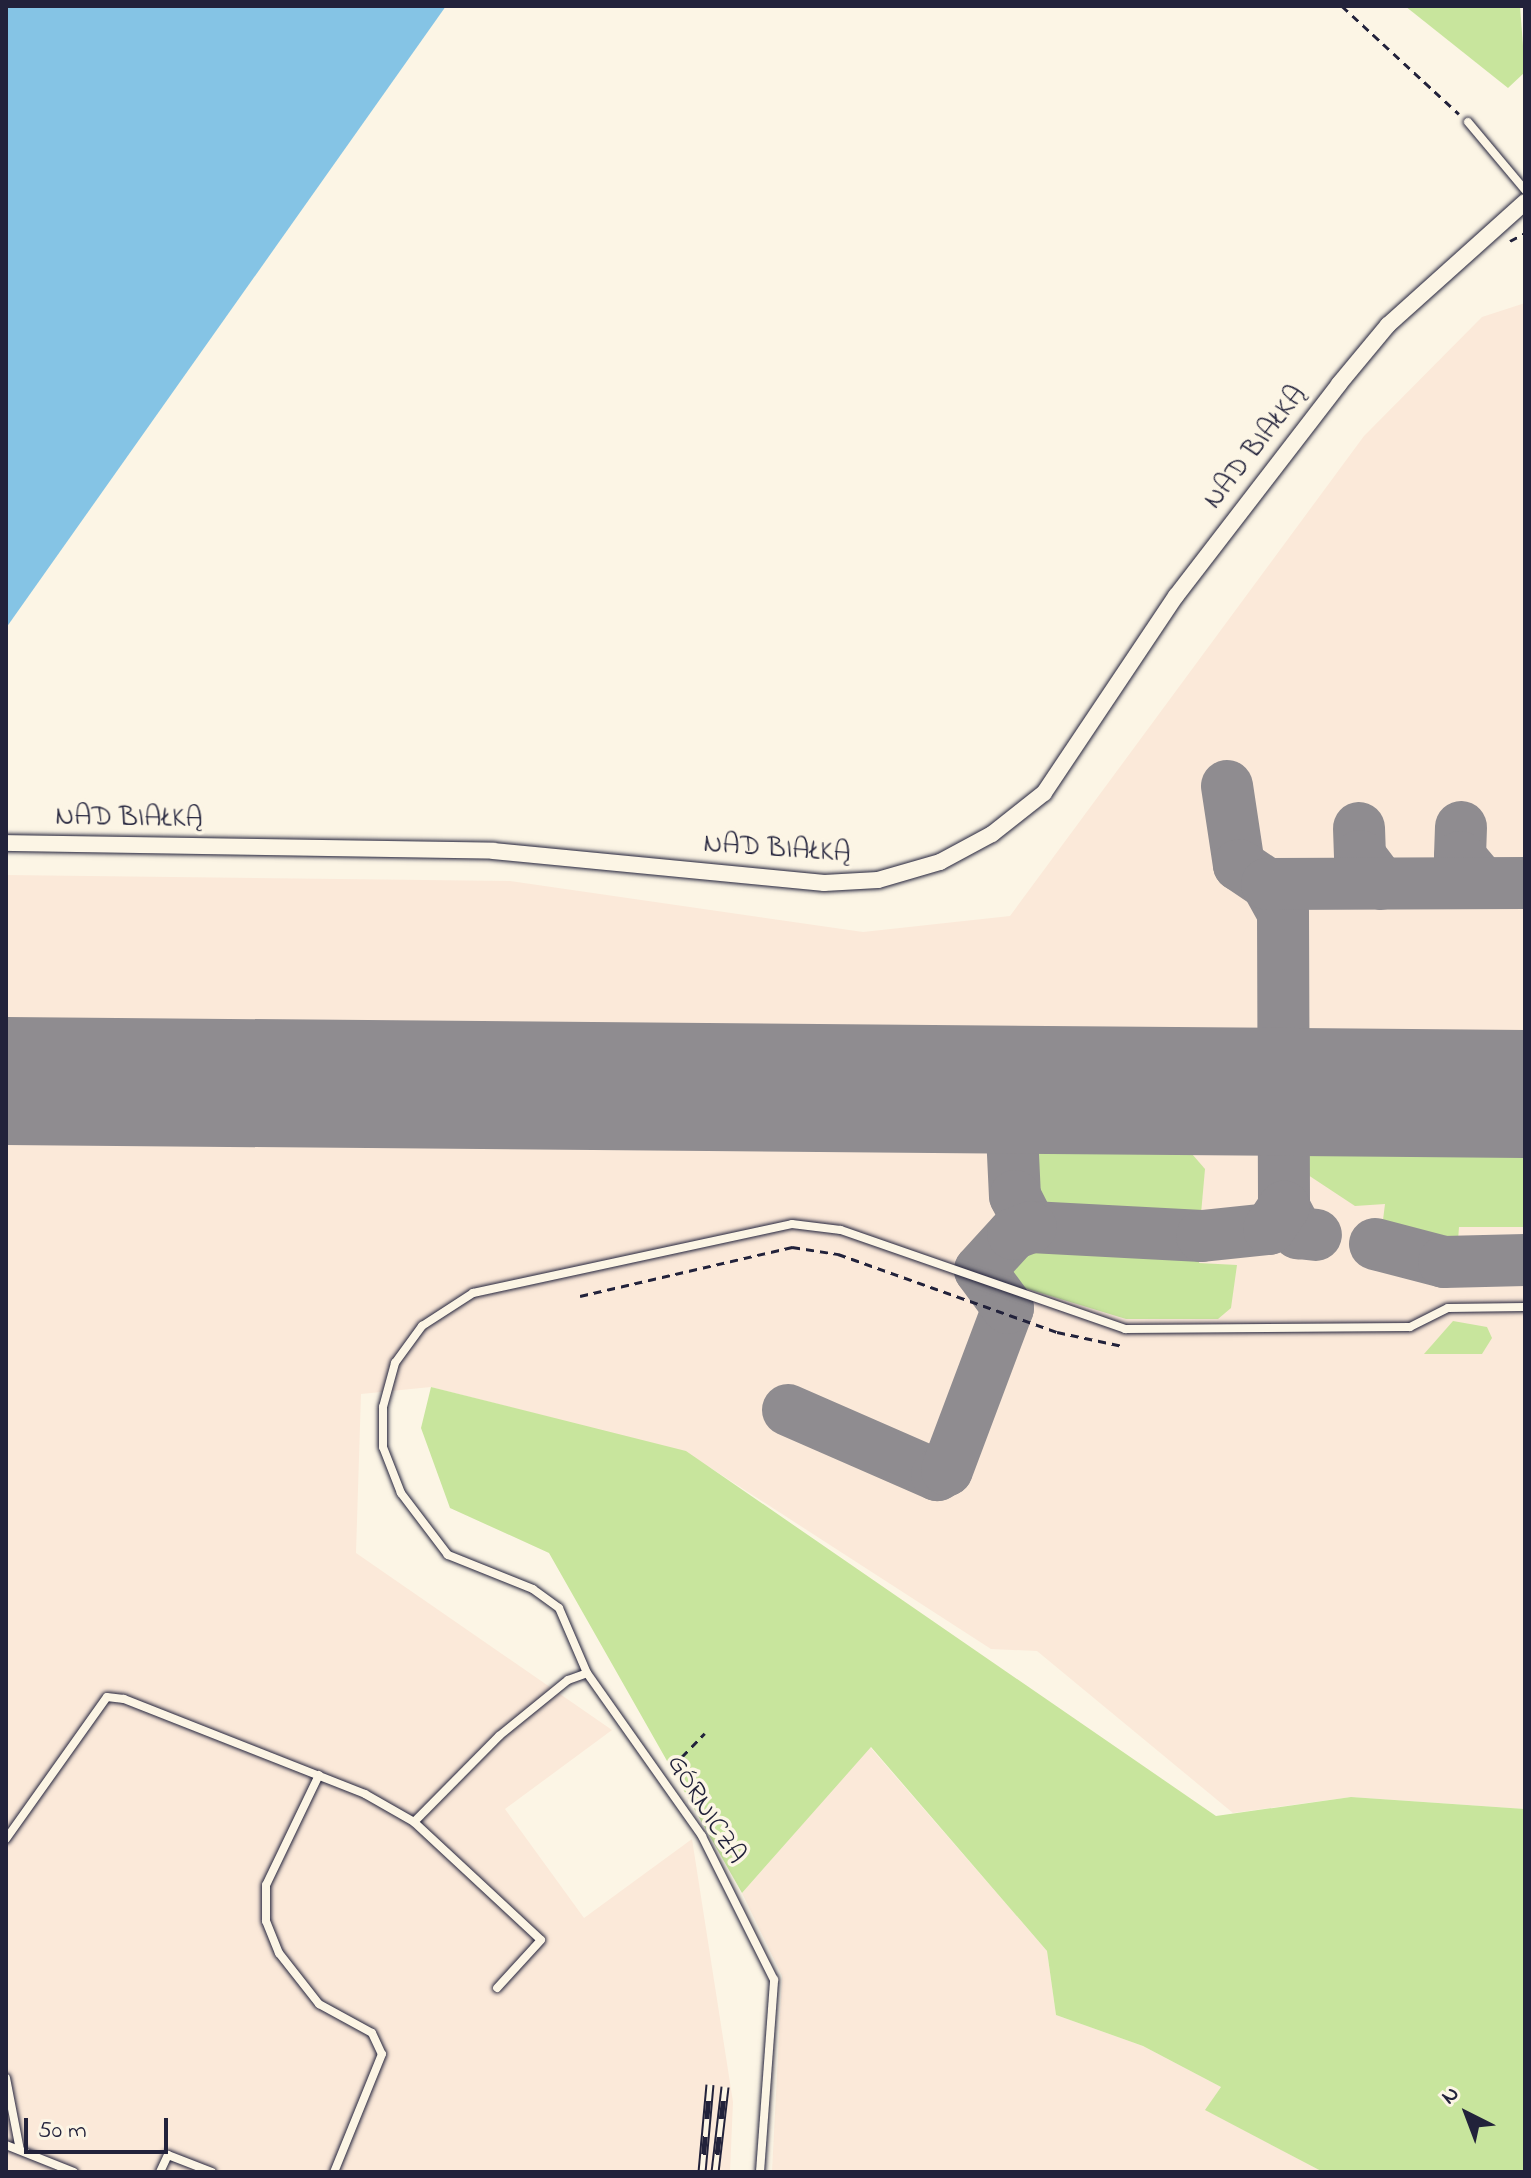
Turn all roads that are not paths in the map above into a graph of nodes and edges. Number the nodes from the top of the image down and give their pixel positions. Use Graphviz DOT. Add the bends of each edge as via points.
graph roads {
  1 [pos="1468,122"];
  2 [pos="1525,190"];
  3 [pos="1525,202"];
  4 [pos="6,843"];
  5 [pos="1525,1307"];
  6 [pos="587,1673"];
  7 [pos="319,1775"];
  8 [pos="414,1822"];
  9 [pos="6,1839"];
  10 [pos="497,1988"];
  11 [pos="6,2078"];
  12 [pos="6,2145"];
  13 [pos="20,2150"];
  14 [pos="74,2172"];
  15 [pos="160,2172"];
  16 [pos="212,2172"];
  17 [pos="334,2172"];
  18 [pos="760,2172"];
  1 -- 2 [label="lane"];
  3 -- 4 [label="street, NAD BIAŁKĄ" via="1388,325 1339,384 1176,596 1044,793 992,834 940,862 878,880 824,883 493,851"];
  5 -- 6 [label="lane, GÓRNICZA" via="1448,1308 1410,1327 1125,1329 841,1230 792,1224 575,1268 455,1302 422,1326 395,1363 381,1425 388,1465 410,1510 448,1555 552,1601"];
  6 -- 8 [label="lane" via="568,1680 499,1736"];
  6 -- 18 [label="lane, GÓRNICZA" via="702,1836 774,1980"];
  7 -- 8 [label="lane"];
  7 -- 9 [label="lane" via="107,1697"];
  7 -- 17 [label="lane" via="266,1885 266,1921 279,1953 319,2004 372,2033 382,2054"];
  8 -- 10 [label="lane" via="541,1940"];
  11 -- 13 [label="lane"];
  12 -- 13 [label="lane"];
  13 -- 14 [label="lane"];
  15 -- 16 [label="lane" via="168,2155"];
}
